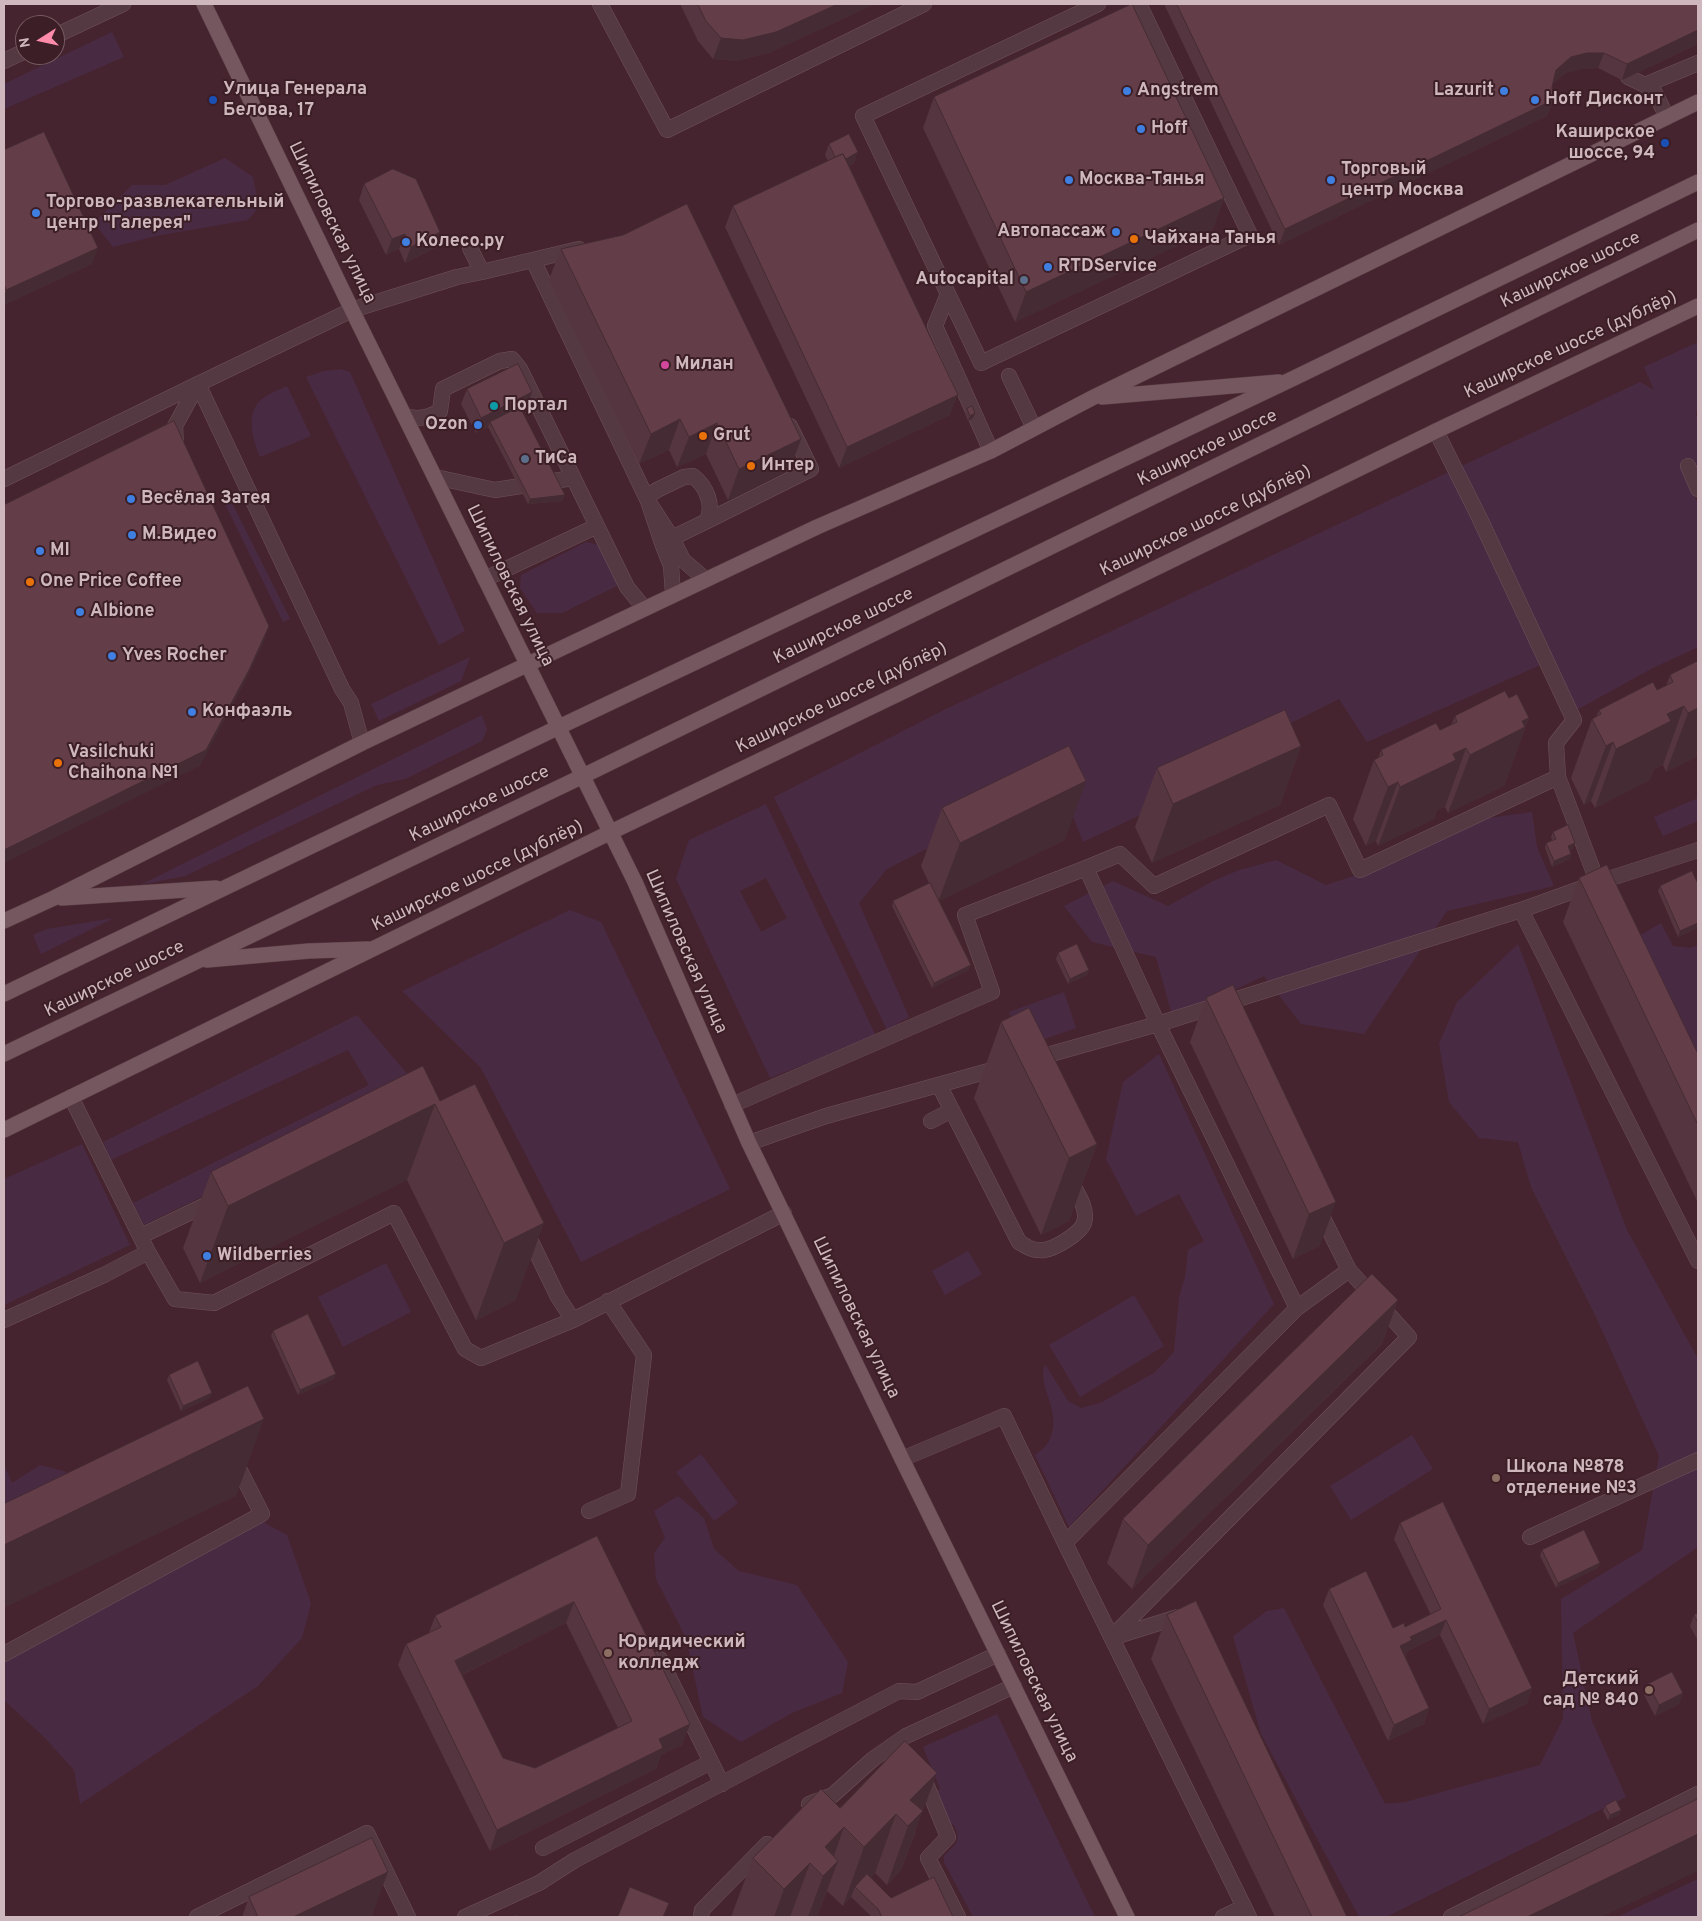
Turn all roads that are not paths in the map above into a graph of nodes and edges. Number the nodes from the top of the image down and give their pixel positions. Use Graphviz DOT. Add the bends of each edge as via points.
graph roads {
  1 [pos="123,4"];
  2 [pos="204,4"];
  3 [pos="600,4"];
  4 [pos="924,4"];
  5 [pos="1098,4"];
  6 [pos="1139,4"];
  7 [pos="65,31"];
  8 [pos="1698,62"];
  9 [pos="1628,76"];
  10 [pos="1645,85"];
  11 [pos="1698,102"];
  12 [pos="1667,117"];
  13 [pos="1698,182"];
  14 [pos="1698,230"];
  15 [pos="593,245"];
  16 [pos="470,248"];
  17 [pos="533,260"];
  18 [pos="482,272"];
  19 [pos="948,294"];
  20 [pos="1698,306"];
  21 [pos="352,310"];
  22 [pos="1009,376"];
  23 [pos="1290,380"];
  24 [pos="198,384"];
  25 [pos="1092,398"];
  26 [pos="785,416"];
  27 [pos="406,417"];
  28 [pos="1034,428"];
  29 [pos="1436,430"];
  30 [pos="991,451"];
  31 [pos="176,454"];
  32 [pos="1688,466"];
  33 [pos="435,477"];
  34 [pos="573,478"];
  35 [pos="4,479"];
  36 [pos="1698,489"];
  37 [pos="648,501"];
  38 [pos="707,521"];
  39 [pos="596,526"];
  40 [pos="672,538"];
  41 [pos="485,578"];
  42 [pos="705,579"];
  43 [pos="673,594"];
  44 [pos="644,608"];
  45 [pos="527,666"];
  46 [pos="558,727"];
  47 [pos="362,743"];
  48 [pos="583,776"];
  49 [pos="1558,777"];
  50 [pos="611,832"];
  51 [pos="1698,850"];
  52 [pos="1086,868"];
  53 [pos="1596,883"];
  54 [pos="225,888"];
  55 [pos="54,898"];
  56 [pos="1605,900"];
  57 [pos="1521,910"];
  58 [pos="4,921"];
  59 [pos="375,949"];
  60 [pos="198,960"];
  61 [pos="4,994"];
  62 [pos="1225,1002"];
  63 [pos="1233,1020"];
  64 [pos="1158,1024"];
  65 [pos="4,1054"];
  66 [pos="939,1085"];
  67 [pos="71,1097"];
  68 [pos="732,1105"];
  69 [pos="952,1110"];
  70 [pos="931,1121"];
  71 [pos="4,1130"];
  72 [pos="749,1143"];
  73 [pos="1063,1166"];
  74 [pos="230,1194"];
  75 [pos="1314,1198"];
  76 [pos="784,1213"];
  77 [pos="520,1218"];
  78 [pos="141,1236"];
  79 [pos="148,1252"];
  80 [pos="1698,1261"];
  81 [pos="1349,1270"];
  82 [pos="608,1302"];
  83 [pos="1297,1308"];
  84 [pos="4,1320"];
  85 [pos="573,1320"];
  86 [pos="229,1449"];
  87 [pos="902,1459"];
  88 [pos="1698,1460"];
  89 [pos="589,1511"];
  90 [pos="1530,1537"];
  91 [pos="1065,1543"];
  92 [pos="1186,1634"];
  93 [pos="1112,1637"];
  94 [pos="4,1654"];
  95 [pos="998,1654"];
  96 [pos="660,1659"];
  97 [pos="1014,1686"];
  98 [pos="911,1747"];
  99 [pos="711,1762"];
  100 [pos="722,1784"];
  101 [pos="1698,1794"];
  102 [pos="800,1812"];
  103 [pos="779,1833"];
  104 [pos="543,1848"];
  105 [pos="1246,1912"];
  106 [pos="197,1917"];
  107 [pos="408,1917"];
  108 [pos="465,1917"];
  109 [pos="702,1917"];
  110 [pos="958,1917"];
  111 [pos="1127,1917"];
  112 [pos="1223,1917"];
  113 [pos="1451,1917"];
  1 -- 7 [label="street"];
  2 -- 21 [label="main road, Шипиловская улица"];
  3 -- 4 [label="street" via="667,130"];
  5 -- 19 [label="street" via="863,116"];
  6 -- 19 [label="street" via="1250,235 981,363"];
  8 -- 10 [label="street"];
  9 -- 10 [label="street"];
  10 -- 12 [label="street" via="1655,93"];
  11 -- 12 [label="main road"];
  12 -- 25 [label="main road"];
  13 -- 23 [label="main road, Каширское шоссе"];
  14 -- 48 [label="main road, Каширское шоссе"];
  15 -- 17 [label="street"];
  16 -- 18 [label="street"];
  17 -- 18 [label="street"];
  17 -- 37 [label="street"];
  18 -- 21 [label="street" via="457,276"];
  19 -- 30 [label="street" via="935,326"];
  20 -- 29 [label="main road, Каширское шоссе (дублёр)"];
  21 -- 24 [label="street"];
  21 -- 27 [label="main road, Шипиловская улица"];
  22 -- 28 [label="street"];
  23 -- 25 [label="main road"];
  23 -- 46 [label="main road, Каширское шоссе"];
  24 -- 31 [label="street" via="175,426"];
  24 -- 35 [label="street"];
  24 -- 47 [label="street" via="351,703"];
  25 -- 28 [label="main road"];
  26 -- 38 [label="street" via="811,469"];
  27 -- 33 [label="main road, Шипиловская улица"];
  27 -- 34 [label="street" via="429,418 440,411 443,389 500,361 512,359 520,369"];
  28 -- 30 [label="main road"];
  29 -- 49 [label="street" via="1574,720 1556,743"];
  29 -- 50 [label="main road, Каширское шоссе (дублёр)"];
  30 -- 42 [label="main road"];
  32 -- 36 [label="street"];
  33 -- 34 [label="street" via="495,490"];
  33 -- 41 [label="main road, Шипиловская улица"];
  34 -- 39 [label="street"];
  37 -- 38 [label="street" via="657,490 693,476 709,499 711,511"];
  37 -- 40 [label="street"];
  37 -- 43 [label="street" via="672,566"];
  38 -- 40 [label="street"];
  39 -- 41 [label="street"];
  39 -- 44 [label="street" via="627,587"];
  40 -- 42 [label="street" via="683,560"];
  41 -- 45 [label="main road, Шипиловская улица"];
  42 -- 43 [label="main road"];
  43 -- 44 [label="main road"];
  44 -- 45 [label="main road"];
  45 -- 46 [label="main road, Шипиловская улица"];
  45 -- 47 [label="main road"];
  46 -- 48 [label="main road, Шипиловская улица"];
  46 -- 54 [label="main road, Каширское шоссе"];
  47 -- 55 [label="main road"];
  48 -- 50 [label="main road, Шипиловская улица"];
  48 -- 60 [label="main road, Каширское шоссе"];
  49 -- 52 [label="street" via="1360,870 1329,805 1154,886 1120,854"];
  49 -- 53 [label="street"];
  50 -- 59 [label="main road, Каширское шоссе (дублёр)"];
  50 -- 68 [label="main road, Шипиловская улица"];
  51 -- 53 [label="street"];
  52 -- 64 [label="street"];
  52 -- 68 [label="street" via="965,915 992,992"];
  53 -- 56 [label="street"];
  53 -- 57 [label="street"];
  54 -- 55 [label="main road"];
  54 -- 61 [label="main road, Каширское шоссе"];
  55 -- 58 [label="main road"];
  57 -- 62 [label="street"];
  57 -- 80 [label="street"];
  59 -- 60 [label="main road"];
  59 -- 67 [label="main road, Каширское шоссе (дублёр)"];
  60 -- 65 [label="main road, Каширское шоссе"];
  62 -- 63 [label="street"];
  62 -- 64 [label="street"];
  64 -- 66 [label="street" via="1012,1069"];
  64 -- 83 [label="street"];
  66 -- 69 [label="street"];
  66 -- 72 [label="street" via="826,1116"];
  67 -- 71 [label="main road, Каширское шоссе (дублёр)"];
  67 -- 78 [label="street"];
  68 -- 72 [label="main road, Шипиловская улица"];
  69 -- 70 [label="street"];
  69 -- 73 [label="street" via="1019,1242 1029,1249 1045,1250 1077,1234 1084,1223 1085,1209"];
  72 -- 76 [label="main road, Шипиловская улица"];
  74 -- 78 [label="street"];
  75 -- 81 [label="street"];
  76 -- 82 [label="street"];
  76 -- 87 [label="main road, Шипиловская улица"];
  77 -- 85 [label="street" via="558,1297"];
  78 -- 79 [label="street"];
  79 -- 84 [label="street"];
  79 -- 85 [label="street" via="175,1300 214,1303 394,1213 465,1349 481,1358"];
  81 -- 83 [label="street"];
  81 -- 93 [label="street" via="1409,1336"];
  82 -- 85 [label="street"];
  82 -- 89 [label="street" via="644,1355 628,1494"];
  83 -- 91 [label="street"];
  86 -- 94 [label="street" via="262,1514"];
  87 -- 91 [label="street" via="1004,1416"];
  87 -- 95 [label="main road, Шипиловская улица"];
  88 -- 90 [label="street"];
  91 -- 93 [label="street"];
  92 -- 93 [label="street" via="1178,1617"];
  93 -- 105 [label="street"];
  95 -- 97 [label="main road, Шипиловская улица"];
  95 -- 100 [label="street" via="917,1692 899,1691"];
  96 -- 99 [label="street"];
  97 -- 98 [label="street"];
  97 -- 111 [label="main road, Шипиловская улица"];
  98 -- 102 [label="street" via="873,1759 833,1795 807,1805"];
  98 -- 110 [label="street" via="948,1837 928,1858"];
  99 -- 100 [label="street"];
  99 -- 104 [label="street"];
  100 -- 108 [label="street" via="539,1882"];
  101 -- 113 [label="street"];
  103 -- 109 [label="street" via="702,1910"];
  105 -- 112 [label="street"];
  106 -- 107 [label="street" via="367,1833"];
}
